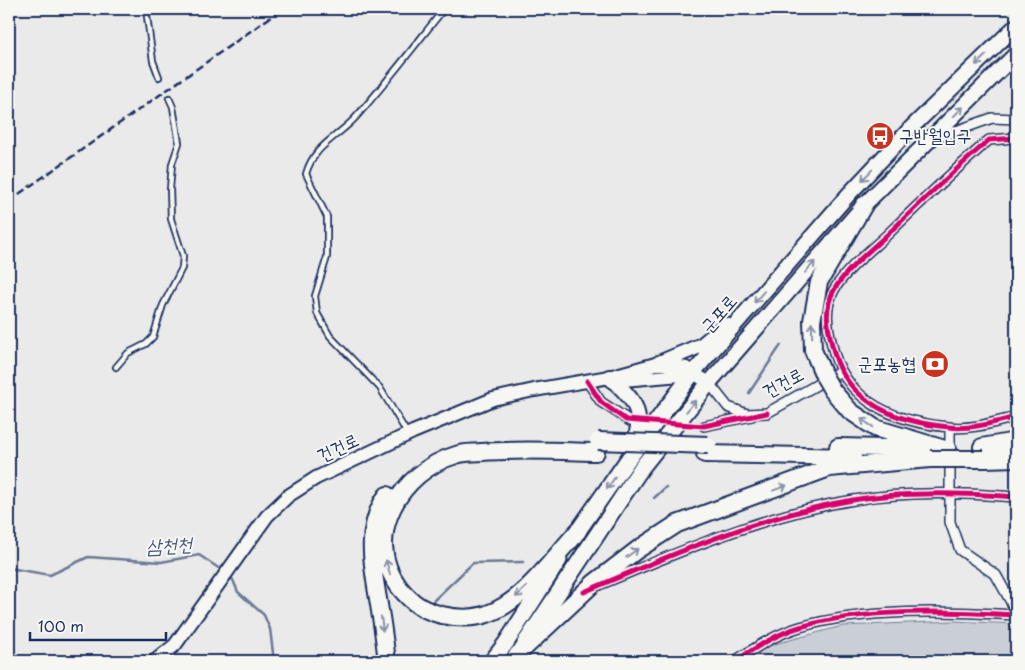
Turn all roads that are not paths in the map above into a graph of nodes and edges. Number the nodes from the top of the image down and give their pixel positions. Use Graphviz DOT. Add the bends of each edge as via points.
graph roads {
  1 [pos="146,9"];
  2 [pos="444,9"];
  3 [pos="1016,26"];
  4 [pos="1016,54"];
  5 [pos="159,77"];
  6 [pos="168,98"];
  7 [pos="1016,119"];
  8 [pos="1016,138"];
  9 [pos="929,142"];
  10 [pos="864,205"];
  11 [pos="734,326"];
  12 [pos="659,363"];
  13 [pos="116,367"];
  14 [pos="841,371"];
  15 [pos="692,374"];
  16 [pos="610,377"];
  17 [pos="587,381"];
  18 [pos="709,383"];
  19 [pos="766,413"];
  20 [pos="1016,418"];
  21 [pos="630,421"];
  22 [pos="704,426"];
  23 [pos="950,428"];
  24 [pos="407,434"];
  25 [pos="1016,442"];
  26 [pos="597,446"];
  27 [pos="948,450"];
  28 [pos="983,453"];
  29 [pos="931,454"];
  30 [pos="628,458"];
  31 [pos="1016,458"];
  32 [pos="951,492"];
  33 [pos="1016,497"];
  34 [pos="578,531"];
  35 [pos="584,592"];
  36 [pos="1016,611"];
  37 [pos="1016,615"];
  38 [pos="515,658"];
  39 [pos="155,661"];
  40 [pos="387,661"];
  41 [pos="492,661"];
  42 [pos="736,661"];
  1 -- 5 [label="lane" via="153,61"];
  2 -- 24 [label="lane" via="354,119 321,146 306,174 327,217 327,257 316,296 317,312 330,336 380,388"];
  3 -- 11 [label="main road, 군포로, one-way" via="855,187"];
  9 -- 4 [label="main road, one-way"];
  6 -- 13 [label="lane" via="179,143 172,164 170,189 171,219 183,256 182,268 163,305 153,337 128,352"];
  7 -- 9 [label="street" via="992,118"];
  8 -- 14 [label="street" via="989,140 858,262 834,290 825,317"];
  9 -- 10 [label="main road"];
  18 -- 10 [label="main road, one-way"];
  27 -- 10 [label="highway, one-way" via="875,428 850,411 828,383 813,350 812,320 819,282"];
  11 -- 12 [label="main road" via="726,325 702,345"];
  11 -- 15 [label="main road, 군포로"];
  12 -- 15 [label="main road, 건건로" via="686,368"];
  12 -- 16 [label="main road, 건건로"];
  14 -- 19 [label="street, 건건로"];
  14 -- 23 [label="street" via="870,404 892,414"];
  15 -- 16 [label="main road, 건건로" via="623,380"];
  15 -- 18 [label="main road, 건건로"];
  15 -- 30 [label="highway, 군포로"];
  16 -- 17 [label="main road, 건건로"];
  16 -- 30 [label="main road" via="629,394 639,415 640,431"];
  17 -- 21 [label="street" via="601,402"];
  17 -- 24 [label="main road, 건건로" via="493,400"];
  18 -- 19 [label="street, 건건로" via="728,406 747,414"];
  38 -- 18 [label="highway, one-way" via="642,467"];
  19 -- 22 [label="street"];
  20 -- 23 [label="street" via="980,426"];
  23 -- 32 [label="street"];
  24 -- 39 [label="main road, 건건로" via="316,478 288,496 267,516 175,645"];
  25 -- 28 [label="highway"];
  26 -- 29 [label="highway, bridge"];
  34 -- 26 [label="highway, one-way" via="518,597 486,614 454,618 424,611 406,595 390,574 383,540 391,508 404,488 433,464 457,454"];
  26 -- 40 [label="highway, one-way" via="504,440 456,445 431,453 412,465 381,504 371,536 372,574"];
  27 -- 28 [label="highway"];
  27 -- 29 [label="highway"];
  28 -- 29 [label="highway, bridge"];
  28 -- 31 [label="highway"];
  35 -- 29 [label="highway, one-way" via="676,524 829,468"];
  30 -- 34 [label="highway, 군포로, one-way"];
  32 -- 33 [label="street"];
  32 -- 35 [label="street" via="854,499 743,527"];
  32 -- 36 [label="street" via="950,522 960,550 996,575"];
  34 -- 41 [label="highway, 군포로"];
  35 -- 38 [label="highway"];
  37 -- 42 [label="street" via="953,611 840,618 798,628 762,644"];
}
